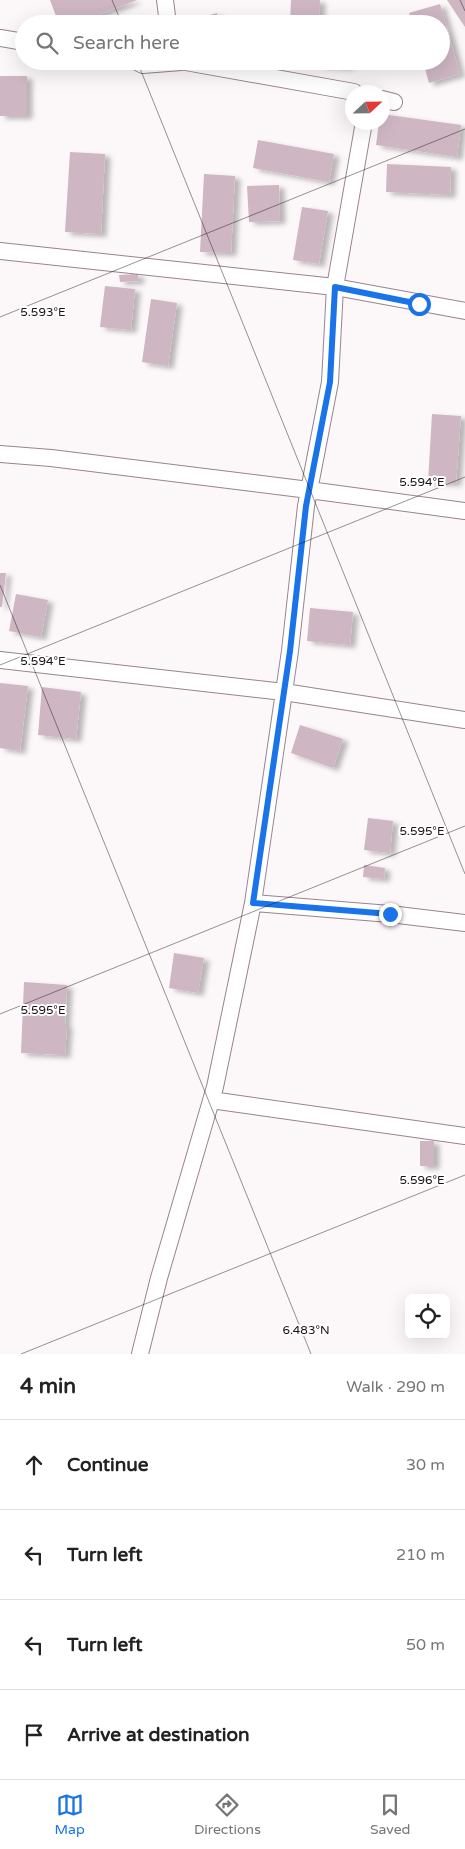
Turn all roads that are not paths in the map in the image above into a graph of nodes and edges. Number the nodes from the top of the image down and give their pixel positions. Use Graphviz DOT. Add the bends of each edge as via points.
graph roads {
  1 [pos="165,0"];
  2 [pos="167,15"];
  3 [pos="0,38"];
  4 [pos="15,40"];
  5 [pos="228,70"];
  6 [pos="345,90"];
  7 [pos="363,130"];
  8 [pos="0,251"];
  9 [pos="335,287"];
  10 [pos="465,311"];
  11 [pos="0,454"];
  12 [pos="310,490"];
  13 [pos="465,511"];
  14 [pos="0,660"];
  15 [pos="284,692"];
  16 [pos="465,720"];
  17 [pos="253,903"];
  18 [pos="465,923"];
  19 [pos="211,1100"];
  20 [pos="465,1136"];
  21 [pos="140,1354"];
  1 -- 2 [label="street"];
  3 -- 4 [label="street"];
  5 -- 6 [label="street"];
  7 -- 9 [label="street"];
  8 -- 9 [label="street"];
  9 -- 10 [label="street"];
  9 -- 12 [label="street" via="330,382"];
  11 -- 12 [label="street"];
  12 -- 13 [label="street"];
  12 -- 15 [label="street"];
  14 -- 15 [label="street"];
  15 -- 16 [label="street"];
  15 -- 17 [label="street"];
  17 -- 18 [label="street"];
  17 -- 19 [label="street"];
  19 -- 20 [label="street"];
  19 -- 21 [label="street"];
}
